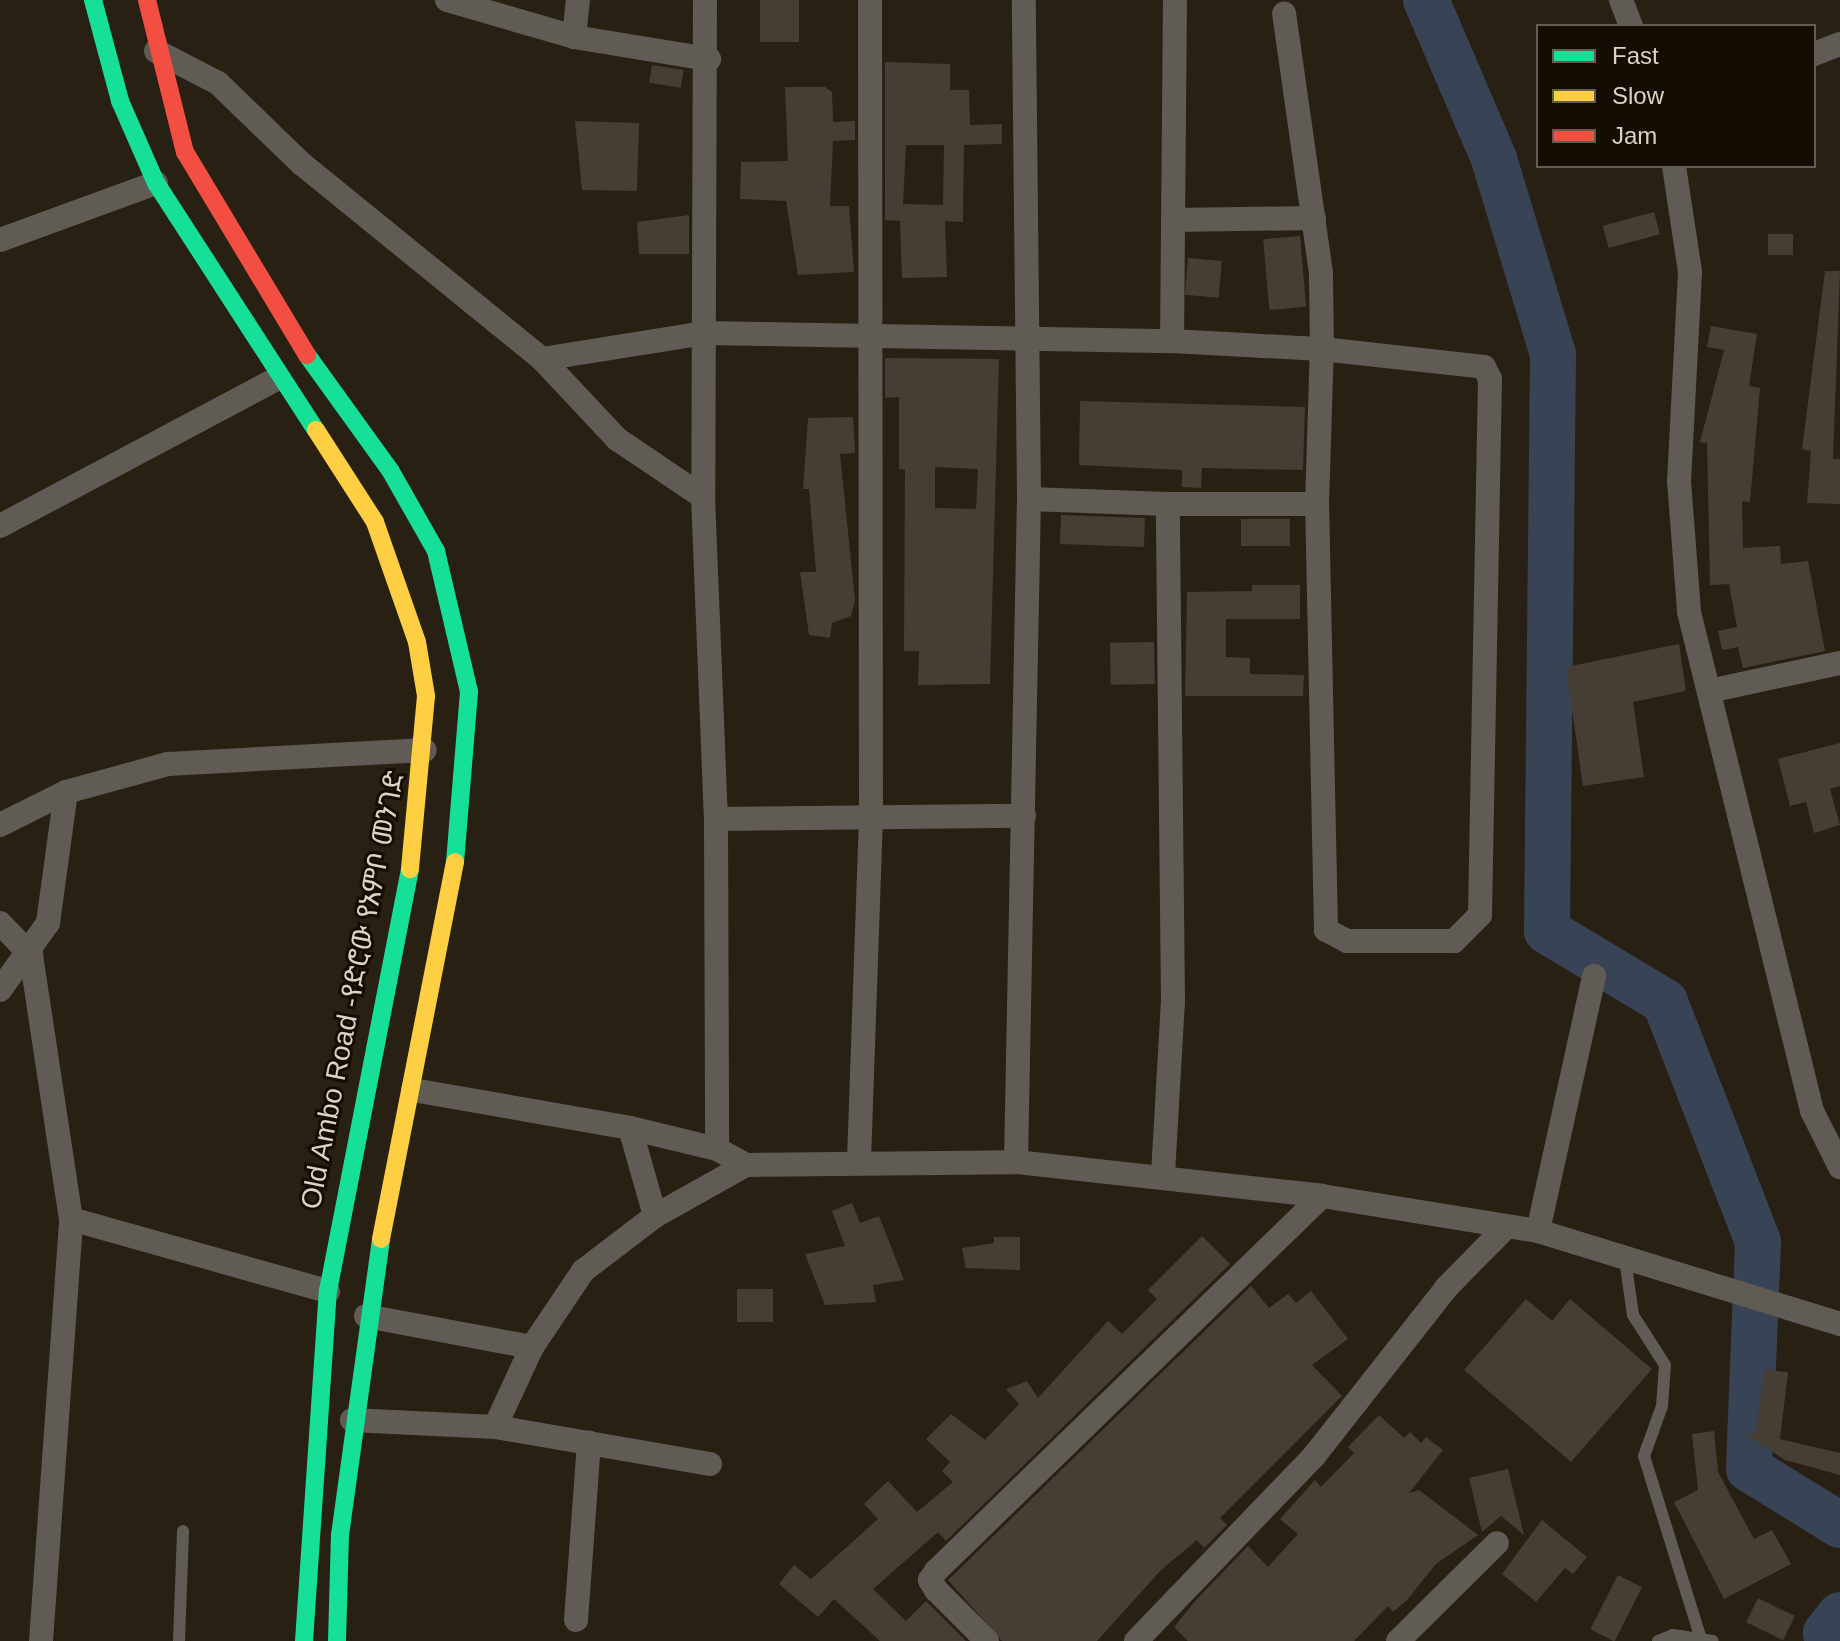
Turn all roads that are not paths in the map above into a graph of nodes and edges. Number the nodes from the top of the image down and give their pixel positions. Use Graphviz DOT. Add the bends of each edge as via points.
graph roads {
  1 [pos="93,0"];
  2 [pos="147,0"];
  3 [pos="447,0"];
  4 [pos="578,0"];
  5 [pos="705,0"];
  6 [pos="870,0"];
  7 [pos="1024,0"];
  8 [pos="1175,0"];
  9 [pos="1621,0"];
  10 [pos="1284,14"];
  11 [pos="1630,24"];
  12 [pos="574,37"];
  13 [pos="1840,44"];
  14 [pos="156,51"];
  15 [pos="1816,53"];
  16 [pos="709,59"];
  17 [pos="1674,168"];
  18 [pos="156,183"];
  19 [pos="1314,218"];
  20 [pos="1173,220"];
  21 [pos="0,240"];
  22 [pos="704,333"];
  23 [pos="870,336"];
  24 [pos="1172,341"];
  25 [pos="1025,343"];
  26 [pos="1322,349"];
  27 [pos="542,359"];
  28 [pos="277,379"];
  29 [pos="703,497"];
  30 [pos="1029,499"];
  31 [pos="1168,504"];
  32 [pos="1317,504"];
  33 [pos="1,524"];
  34 [pos="1840,663"];
  35 [pos="1709,691"];
  36 [pos="425,750"];
  37 [pos="66,792"];
  38 [pos="1024,816"];
  39 [pos="716,819"];
  40 [pos="871,820"];
  41 [pos="0,825"];
  42 [pos="0,923"];
  43 [pos="31,955"];
  44 [pos="1594,976"];
  45 [pos="0,990"];
  46 [pos="413,1090"];
  47 [pos="630,1128"];
  48 [pos="717,1149"];
  49 [pos="859,1160"];
  50 [pos="1016,1162"];
  51 [pos="746,1165"];
  52 [pos="1840,1167"];
  53 [pos="1163,1174"];
  54 [pos="1322,1196"];
  55 [pos="655,1216"];
  56 [pos="71,1219"];
  57 [pos="1503,1230"];
  58 [pos="1538,1231"];
  59 [pos="1625,1259"];
  60 [pos="328,1291"];
  61 [pos="366,1316"];
  62 [pos="1840,1324"];
  63 [pos="532,1347"];
  64 [pos="352,1420"];
  65 [pos="495,1427"];
  66 [pos="589,1442"];
  67 [pos="710,1464"];
  68 [pos="183,1531"];
  69 [pos="1497,1543"];
  70 [pos="576,1620"];
  71 [pos="1700,1636"];
  72 [pos="41,1641"];
  73 [pos="179,1641"];
  74 [pos="304,1641"];
  75 [pos="337,1641"];
  76 [pos="987,1641"];
  77 [pos="1136,1641"];
  78 [pos="1398,1641"];
  79 [pos="1658,1641"];
  80 [pos="1713,1641"];
  1 -- 18 [label="main road, Old Ambo Road -የድሮው የአምቦ መንገድ" via="120,101"];
  2 -- 14 [label="main road"];
  3 -- 12 [label="street"];
  4 -- 12 [label="street"];
  5 -- 16 [label="street"];
  6 -- 23 [label="street"];
  7 -- 25 [label="street"];
  8 -- 20 [label="street"];
  9 -- 11 [label="street"];
  10 -- 19 [label="street"];
  12 -- 16 [label="street"];
  13 -- 15 [label="street"];
  14 -- 27 [label="street" via="218,83 302,164"];
  14 -- 46 [label="main road" via="185,152 208,198 302,350 390,470 451,592 469,692 460,836"];
  16 -- 22 [label="street"];
  17 -- 35 [label="street" via="1690,272 1680,540"];
  18 -- 21 [label="street"];
  18 -- 28 [label="main road, Old Ambo Road -የድሮው የአምቦ መንገድ"];
  19 -- 20 [label="street"];
  19 -- 26 [label="street"];
  20 -- 24 [label="street"];
  22 -- 23 [label="street"];
  22 -- 27 [label="street"];
  22 -- 29 [label="street"];
  23 -- 25 [label="street"];
  23 -- 40 [label="street"];
  24 -- 25 [label="street"];
  24 -- 26 [label="street"];
  25 -- 30 [label="street"];
  26 -- 32 [label="street"];
  26 -- 32 [label="street" via="1473,363 1490,379 1480,915 1454,941 1347,941 1326,930"];
  27 -- 29 [label="street" via="617,439"];
  28 -- 33 [label="street"];
  28 -- 36 [label="main road, Old Ambo Road -የድሮው የአምቦ መንገድ" via="357,490 388,553 417,642"];
  29 -- 39 [label="street"];
  30 -- 31 [label="street"];
  30 -- 38 [label="street"];
  31 -- 32 [label="street"];
  31 -- 53 [label="street" via="1173,1003"];
  34 -- 35 [label="street"];
  35 -- 52 [label="street" via="1812,1111"];
  36 -- 37 [label="street" via="168,764"];
  36 -- 60 [label="main road, Old Ambo Road -የድሮው የአምቦ መንገድ" via="417,833"];
  37 -- 41 [label="street"];
  37 -- 43 [label="street" via="57,884"];
  38 -- 40 [label="street"];
  38 -- 50 [label="street"];
  39 -- 40 [label="street"];
  39 -- 48 [label="street"];
  40 -- 49 [label="street"];
  42 -- 43 [label="street"];
  43 -- 45 [label="street"];
  43 -- 56 [label="street"];
  44 -- 58 [label="street"];
  46 -- 47 [label="street"];
  46 -- 61 [label="main road"];
  47 -- 48 [label="street"];
  47 -- 55 [label="street"];
  48 -- 51 [label="street"];
  49 -- 50 [label="street"];
  49 -- 51 [label="street"];
  50 -- 53 [label="street"];
  51 -- 55 [label="street"];
  53 -- 54 [label="street"];
  54 -- 57 [label="street"];
  54 -- 76 [label="street" via="936,1571 930,1580 936,1590"];
  55 -- 63 [label="street" via="583,1271"];
  56 -- 60 [label="street"];
  56 -- 72 [label="street"];
  57 -- 58 [label="street"];
  57 -- 77 [label="street" via="1446,1288 1314,1456"];
  58 -- 59 [label="street"];
  59 -- 62 [label="street" via="1721,1290 1789,1303"];
  59 -- 71 [label="lane" via="1633,1315 1665,1365 1662,1406 1644,1456"];
  60 -- 74 [label="main road, Old Ambo Road -የድሮው የአምቦ መንገድ"];
  61 -- 63 [label="street"];
  61 -- 64 [label="main road"];
  63 -- 65 [label="street"];
  64 -- 65 [label="street"];
  64 -- 75 [label="main road"];
  65 -- 66 [label="street"];
  66 -- 67 [label="street"];
  66 -- 70 [label="street"];
  68 -- 73 [label="lane"];
  69 -- 78 [label="street"];
  71 -- 79 [label="lane"];
  71 -- 80 [label="lane"];
}
